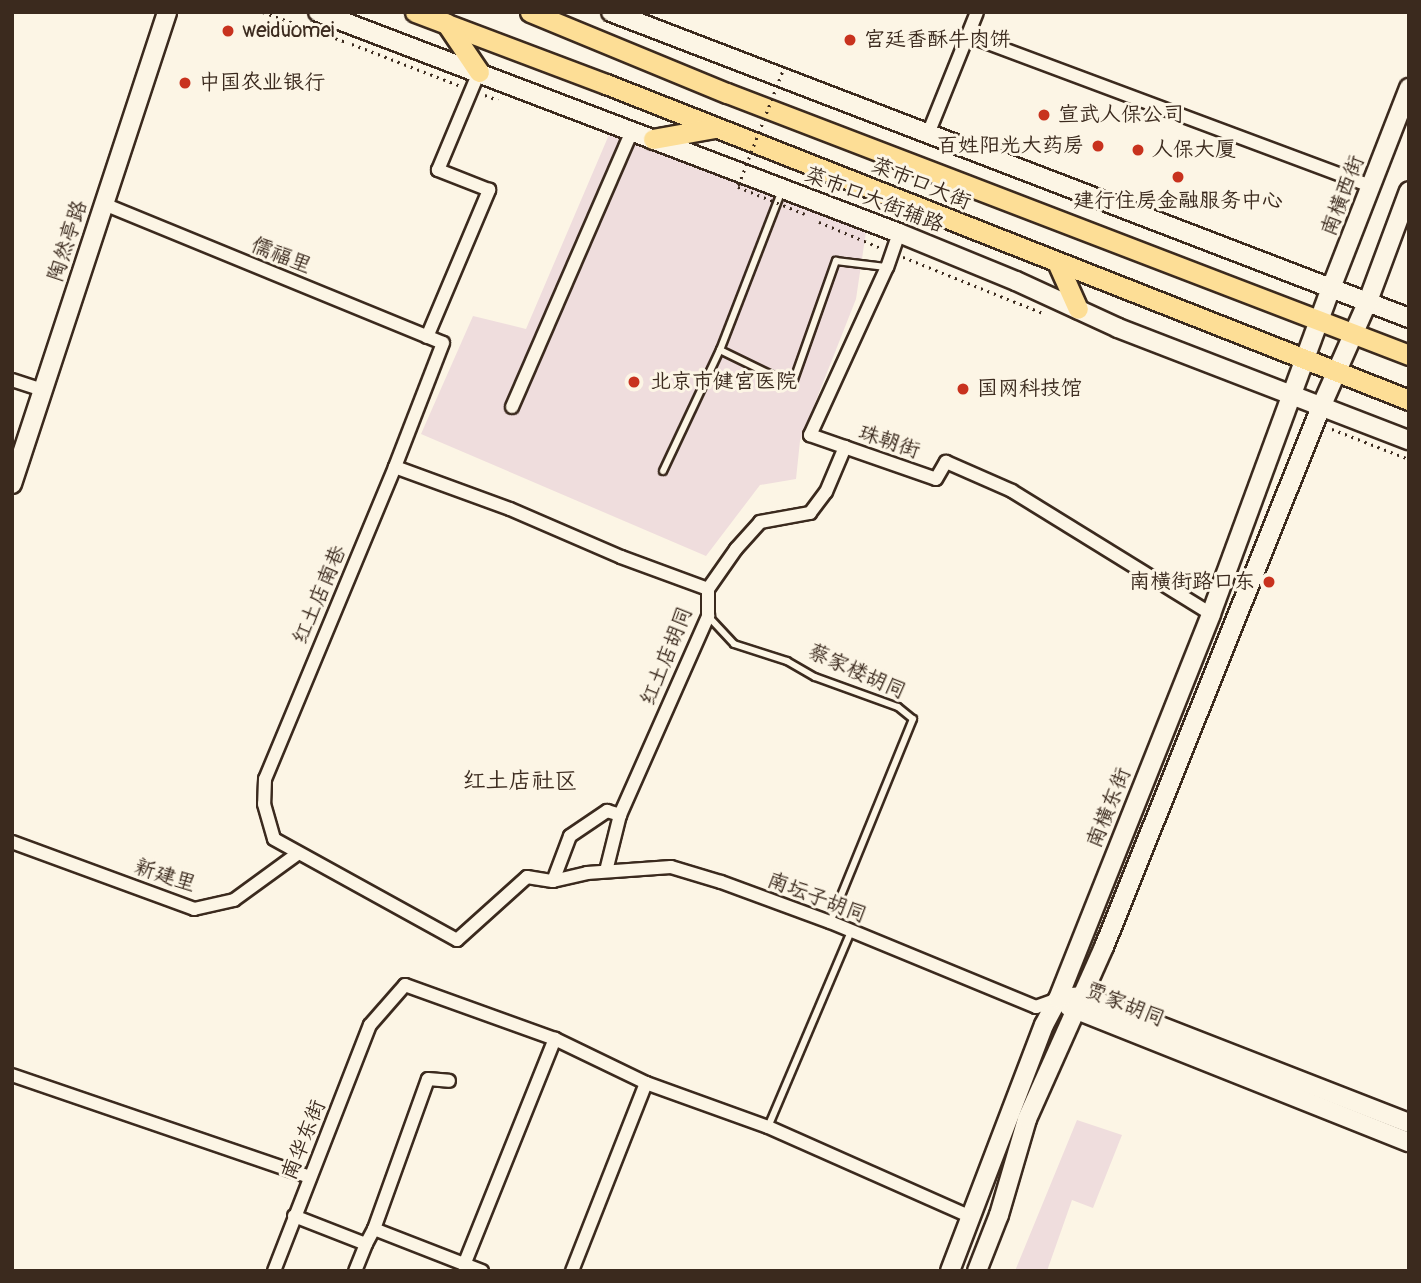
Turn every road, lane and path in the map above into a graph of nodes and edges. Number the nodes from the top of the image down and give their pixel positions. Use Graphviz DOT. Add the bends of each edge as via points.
graph roads {
  1 [pos="167,12"];
  2 [pos="263,12"];
  3 [pos="318,12"];
  4 [pos="415,12"];
  5 [pos="530,12"];
  6 [pos="611,12"];
  7 [pos="978,12"];
  8 [pos="446,23"];
  9 [pos="969,36"];
  10 [pos="785,66"];
  11 [pos="479,72"];
  12 [pos="464,87"];
  13 [pos="1409,88"];
  14 [pos="716,127"];
  15 [pos="632,131"];
  16 [pos="929,134"];
  17 [pos="653,139"];
  18 [pos="729,184"];
  19 [pos="1371,186"];
  20 [pos="1409,191"];
  21 [pos="780,196"];
  22 [pos="104,204"];
  23 [pos="805,214"];
  24 [pos="899,233"];
  25 [pos="892,252"];
  26 [pos="1057,262"];
  27 [pos="887,267"];
  28 [pos="1331,288"];
  29 [pos="1368,302"];
  30 [pos="1078,309"];
  31 [pos="1044,314"];
  32 [pos="1409,318"];
  33 [pos="1320,320"];
  34 [pos="1355,333"];
  35 [pos="427,337"];
  36 [pos="443,343"];
  37 [pos="720,350"];
  38 [pos="1409,355"];
  39 [pos="1305,360"];
  40 [pos="1336,372"];
  41 [pos="12,380"];
  42 [pos="43,390"];
  43 [pos="1291,396"];
  44 [pos="1409,400"];
  45 [pos="512,407"];
  46 [pos="1318,415"];
  47 [pos="1409,440"];
  48 [pos="845,447"];
  49 [pos="1409,460"];
  50 [pos="395,467"];
  51 [pos="663,471"];
  52 [pos="12,484"];
  53 [pos="708,589"];
  54 [pos="1211,614"];
  55 [pos="708,616"];
  56 [pos="620,815"];
  57 [pos="12,842"];
  58 [pos="297,854"];
  59 [pos="606,871"];
  60 [pos="553,881"];
  61 [pos="830,922"];
  62 [pos="851,931"];
  63 [pos="1058,999"];
  64 [pos="1080,1004"];
  65 [pos="555,1039"];
  66 [pos="12,1075"];
  67 [pos="449,1081"];
  68 [pos="646,1083"];
  69 [pos="1409,1123"];
  70 [pos="768,1127"];
  71 [pos="1409,1142"];
  72 [pos="310,1177"];
  73 [pos="295,1216"];
  74 [pos="971,1217"];
  75 [pos="374,1229"];
  76 [pos="366,1244"];
  77 [pos="464,1265"];
  78 [pos="274,1271"];
  79 [pos="355,1271"];
  80 [pos="482,1271"];
  81 [pos="572,1271"];
  82 [pos="950,1271"];
  83 [pos="977,1271"];
  1 -- 22 [label="main road, 陶然亭路"];
  2 -- 12 [label="path"];
  3 -- 11 [label="main road, 菜市口大街辅路"];
  4 -- 8 [label="main road, 菜市口大街"];
  5 -- 33 [label="main road, 菜市口大街" via="763,108"];
  6 -- 16 [label="main road"];
  7 -- 9 [label="street"];
  8 -- 11 [label="main road"];
  8 -- 14 [label="main road, 菜市口大街"];
  9 -- 16 [label="street"];
  9 -- 19 [label="street"];
  10 -- 23 [label="path, bridge" via="738,187"];
  11 -- 15 [label="main road, 菜市口大街辅路"];
  11 -- 35 [label="street" via="438,170 489,190"];
  13 -- 19 [label="main road, 南横西街"];
  14 -- 17 [label="main road"];
  14 -- 26 [label="main road, 菜市口大街"];
  15 -- 17 [label="main road, 菜市口大街辅路"];
  15 -- 45 [label="street"];
  16 -- 28 [label="main road"];
  17 -- 21 [label="main road, 菜市口大街辅路"];
  18 -- 21 [label="path"];
  19 -- 28 [label="main road, 南横西街"];
  20 -- 29 [label="main road"];
  21 -- 24 [label="main road, 菜市口大街辅路"];
  21 -- 25 [label="path"];
  21 -- 37 [label="lane"];
  22 -- 35 [label="street, 儒福里"];
  22 -- 42 [label="main road, 陶然亭路"];
  24 -- 25 [label="street, 珠朝街"];
  24 -- 30 [label="main road, 菜市口大街辅路"];
  25 -- 27 [label="street, 珠朝街"];
  25 -- 31 [label="path"];
  26 -- 30 [label="main road"];
  26 -- 39 [label="main road, 菜市口大街"];
  27 -- 37 [label="lane" via="836,261 792,385"];
  27 -- 48 [label="street, 珠朝街" via="810,435"];
  28 -- 29 [label="main road"];
  28 -- 33 [label="main road, 南横西街"];
  29 -- 32 [label="main road"];
  29 -- 34 [label="main road"];
  30 -- 43 [label="main road, 菜市口大街辅路"];
  33 -- 34 [label="main road, 菜市口大街"];
  33 -- 39 [label="main road, 南横西街"];
  34 -- 38 [label="main road, 菜市口大街"];
  34 -- 40 [label="main road"];
  35 -- 36 [label="street, 儒福里"];
  36 -- 50 [label="street, 红土店南巷"];
  37 -- 51 [label="lane"];
  39 -- 40 [label="main road, 菜市口大街"];
  39 -- 43 [label="main road, 南横东街"];
  40 -- 44 [label="main road, 菜市口大街"];
  40 -- 46 [label="main road"];
  41 -- 42 [label="street"];
  42 -- 52 [label="main road, 陶然亭路"];
  43 -- 46 [label="main road, 菜市口大街辅路"];
  43 -- 54 [label="main road, 南横东街"];
  46 -- 47 [label="main road, 菜市口大街辅路"];
  46 -- 49 [label="path"];
  46 -- 64 [label="main road"];
  48 -- 53 [label="street, 红土店胡同" via="826,492 810,513 760,522"];
  48 -- 54 [label="street, 珠朝街" via="936,479 946,462 1012,491"];
  50 -- 53 [label="street"];
  50 -- 58 [label="street, 红土店南巷" via="265,779 264,804 274,839"];
  53 -- 55 [label="street, 红土店胡同"];
  54 -- 63 [label="main road, 南横东街"];
  55 -- 56 [label="street, 红土店胡同"];
  55 -- 61 [label="lane, 蔡家楼胡同" via="734,644 898,707 913,719"];
  56 -- 59 [label="street, 红土店胡同"];
  56 -- 60 [label="street" via="607,811 570,836"];
  57 -- 58 [label="street, 新建里" via="194,909 234,900"];
  58 -- 60 [label="street" via="457,940 527,877"];
  59 -- 60 [label="street, 南坛子胡同"];
  59 -- 61 [label="street, 南坛子胡同" via="671,867"];
  61 -- 62 [label="street, 南坛子胡同"];
  62 -- 63 [label="street, 南坛子胡同" via="1036,1007"];
  62 -- 70 [label="lane"];
  63 -- 64 [label="main road, 贾家胡同"];
  63 -- 74 [label="main road, 南横东街"];
  64 -- 69 [label="main road, 贾家胡同"];
  64 -- 71 [label="main road, 贾家胡同"];
  64 -- 83 [label="main road" via="1027,1119"];
  65 -- 68 [label="street"];
  65 -- 72 [label="street, 南华东街" via="405,985 370,1025"];
  65 -- 77 [label="street"];
  66 -- 72 [label="street"];
  67 -- 75 [label="street" via="428,1079"];
  68 -- 70 [label="street"];
  68 -- 81 [label="street"];
  70 -- 74 [label="street"];
  72 -- 73 [label="street, 南华东街"];
  73 -- 76 [label="street"];
  73 -- 78 [label="street, 南华东街"];
  74 -- 82 [label="main road, 南横东街"];
  75 -- 76 [label="street"];
  75 -- 77 [label="street"];
  76 -- 79 [label="street"];
  77 -- 80 [label="street"];
}
